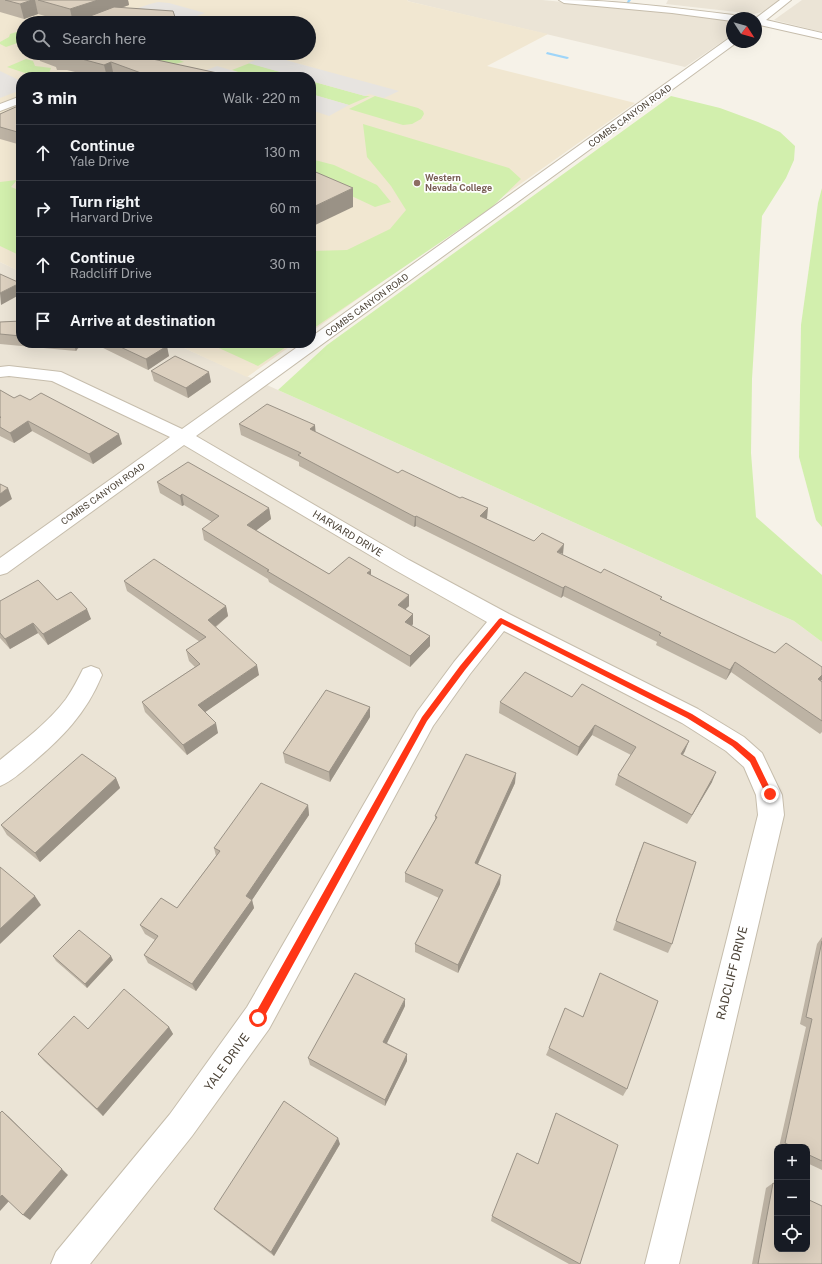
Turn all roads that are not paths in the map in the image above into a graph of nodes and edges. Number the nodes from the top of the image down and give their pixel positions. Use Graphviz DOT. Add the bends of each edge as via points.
graph roads {
  1 [pos="564,0"];
  2 [pos="786,0"];
  3 [pos="726,17"];
  4 [pos="762,18"];
  5 [pos="762,23"];
  6 [pos="822,36"];
  7 [pos="726,45"];
  8 [pos="16,101"];
  9 [pos="0,108"];
  10 [pos="316,342"];
  11 [pos="308,348"];
  12 [pos="0,372"];
  13 [pos="184,437"];
  14 [pos="0,568"];
  15 [pos="501,620"];
  16 [pos="91,675"];
  17 [pos="690,716"];
  18 [pos="0,775"];
  19 [pos="68,1264"];
  20 [pos="662,1264"];
  1 -- 3 [label="street"];
  2 -- 4 [label="street"];
  5 -- 6 [label="street"];
  7 -- 10 [label="street, COMBS CANYON ROAD"];
  8 -- 9 [label="street"];
  11 -- 13 [label="street, COMBS CANYON ROAD"];
  12 -- 13 [label="street, HARVARD DRIVE" via="54,376"];
  13 -- 14 [label="street, COMBS CANYON ROAD"];
  13 -- 15 [label="street, HARVARD DRIVE"];
  15 -- 17 [label="street, HARVARD DRIVE"];
  15 -- 19 [label="street, YALE DRIVE" via="425,719 258,1018 181,1125"];
  16 -- 18 [label="street" via="87,686 53,730"];
  17 -- 20 [label="street, RADCLIFF DRIVE" via="735,744 753,760 770,794 771,815"];
}
